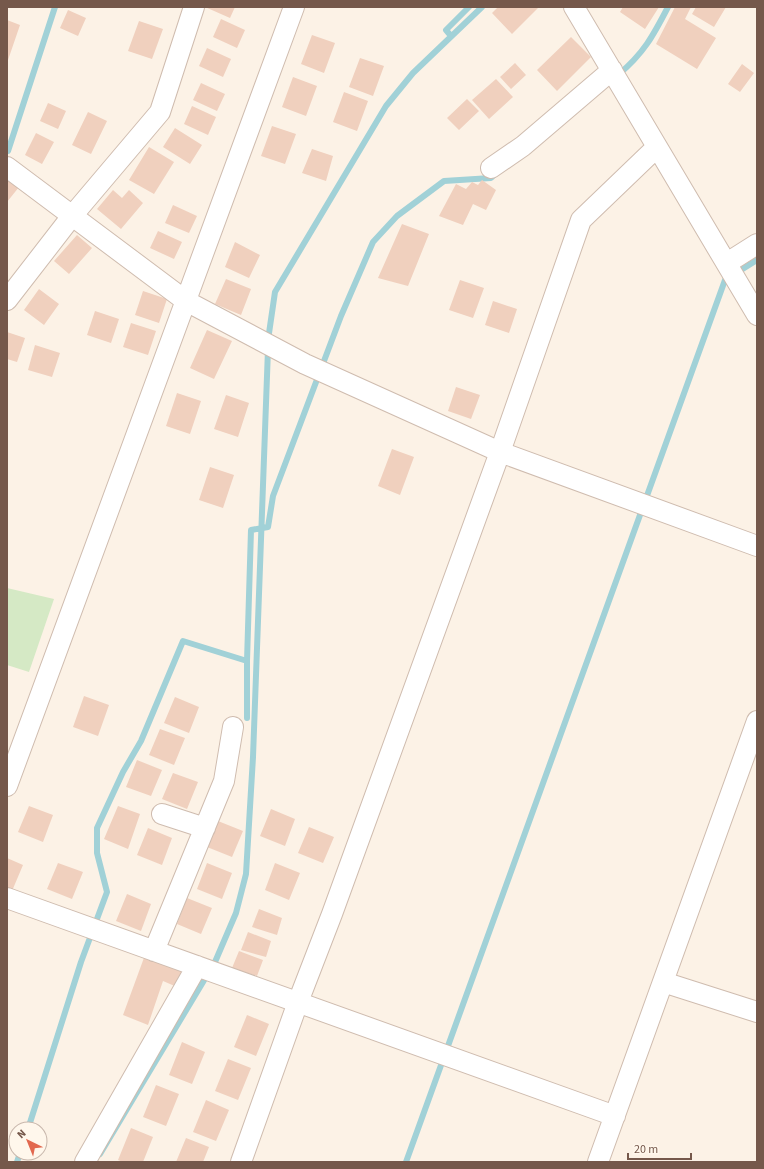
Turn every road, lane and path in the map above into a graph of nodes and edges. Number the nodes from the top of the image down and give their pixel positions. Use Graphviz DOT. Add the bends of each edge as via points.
graph roads {
  1 [pos="194,7"];
  2 [pos="294,7"];
  3 [pos="574,7"];
  4 [pos="612,70"];
  5 [pos="658,147"];
  6 [pos="7,167"];
  7 [pos="492,168"];
  8 [pos="72,216"];
  9 [pos="757,244"];
  10 [pos="727,263"];
  11 [pos="7,300"];
  12 [pos="186,301"];
  13 [pos="757,316"];
  14 [pos="500,452"];
  15 [pos="757,546"];
  16 [pos="757,721"];
  17 [pos="233,727"];
  18 [pos="7,786"];
  19 [pos="162,814"];
  20 [pos="205,828"];
  21 [pos="7,898"];
  22 [pos="154,951"];
  23 [pos="197,966"];
  24 [pos="663,982"];
  25 [pos="298,1002"];
  26 [pos="757,1012"];
  27 [pos="615,1116"];
  28 [pos="85,1162"];
  29 [pos="241,1162"];
  30 [pos="598,1162"];
  1 -- 8 [label="street" via="160,112"];
  2 -- 12 [label="street"];
  3 -- 4 [label="street"];
  4 -- 5 [label="street"];
  4 -- 7 [label="street" via="523,146"];
  5 -- 10 [label="street"];
  5 -- 14 [label="street" via="581,220"];
  6 -- 8 [label="street"];
  8 -- 11 [label="street"];
  8 -- 12 [label="street"];
  9 -- 10 [label="street"];
  10 -- 13 [label="street"];
  12 -- 14 [label="street" via="305,364"];
  12 -- 18 [label="street"];
  14 -- 15 [label="street"];
  14 -- 25 [label="street"];
  16 -- 24 [label="street"];
  17 -- 20 [label="street" via="224,781"];
  19 -- 20 [label="street"];
  20 -- 22 [label="street"];
  21 -- 22 [label="street"];
  22 -- 23 [label="street"];
  23 -- 25 [label="street"];
  23 -- 28 [label="street"];
  24 -- 26 [label="street"];
  24 -- 27 [label="street"];
  25 -- 27 [label="street"];
  25 -- 29 [label="street"];
  27 -- 30 [label="street"];
}
